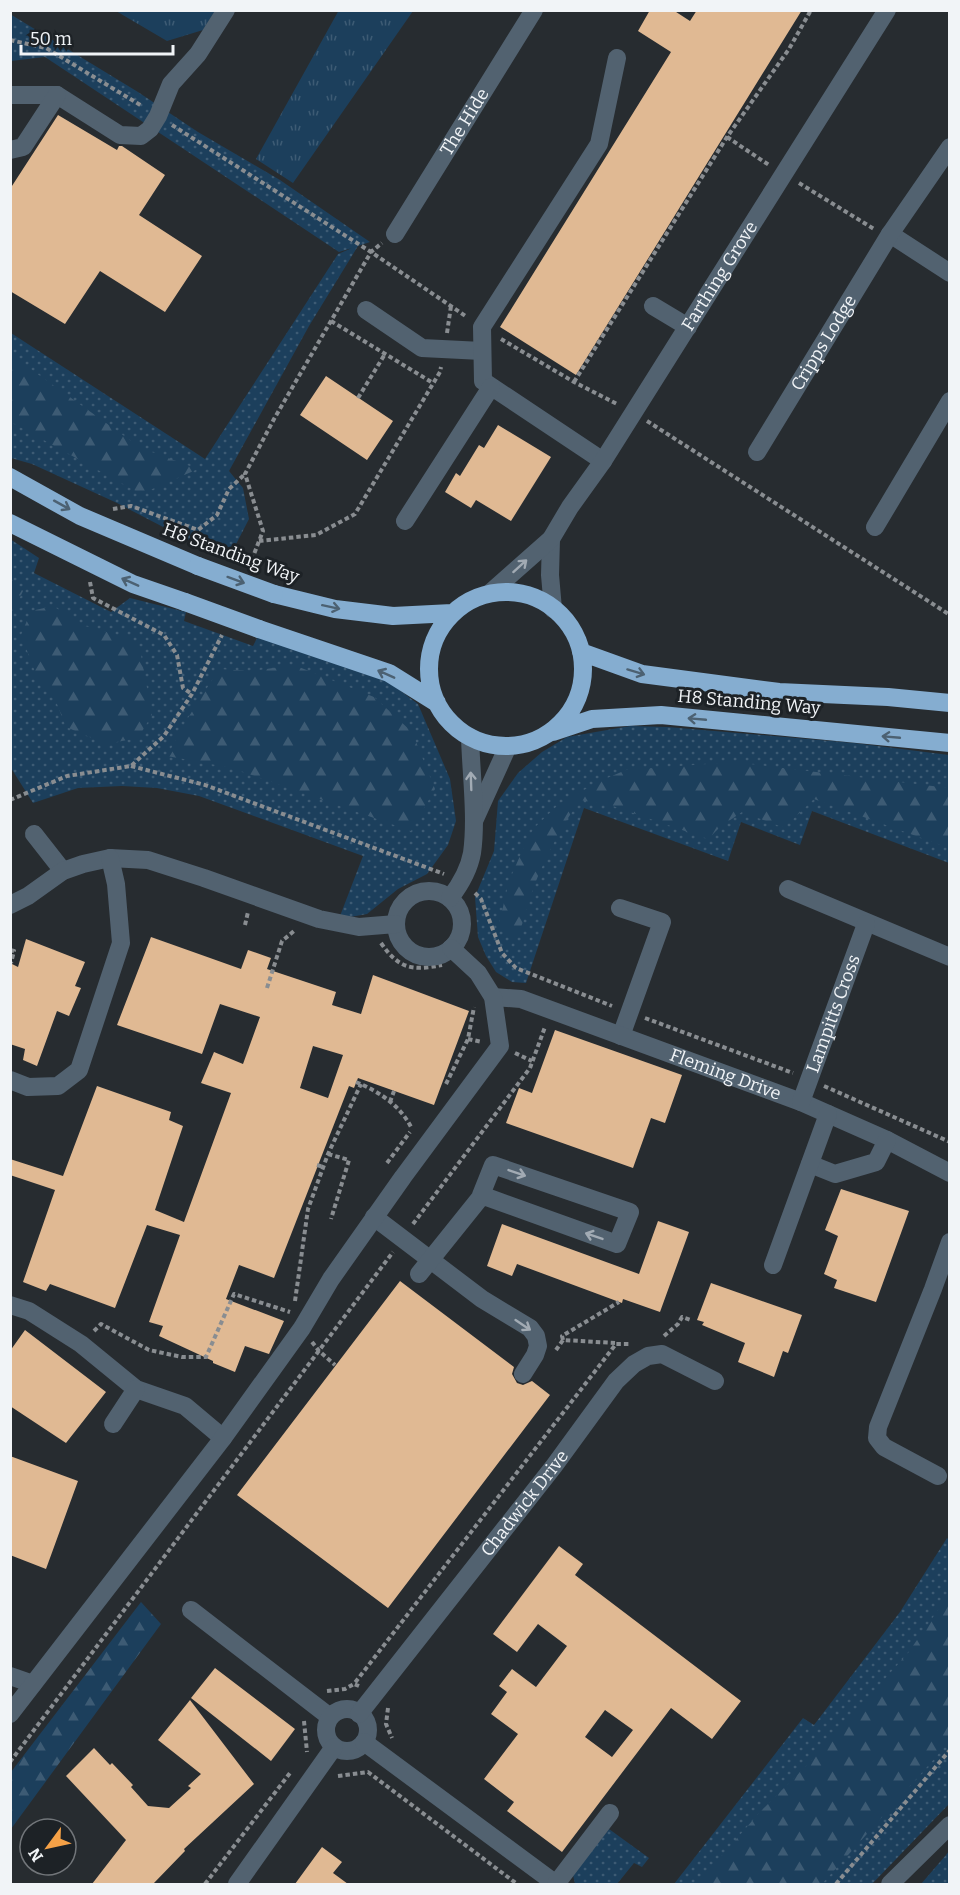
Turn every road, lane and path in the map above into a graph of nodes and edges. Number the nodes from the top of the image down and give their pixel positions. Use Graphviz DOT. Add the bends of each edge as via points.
graph roads {
  1 [pos="226,10"];
  2 [pos="534,10"];
  3 [pos="811,10"];
  4 [pos="883,12"];
  5 [pos="10,40"];
  6 [pos="782,43"];
  7 [pos="789,49"];
  8 [pos="617,58"];
  9 [pos="10,95"];
  10 [pos="57,95"];
  11 [pos="158,116"];
  12 [pos="727,137"];
  13 [pos="950,147"];
  14 [pos="10,150"];
  15 [pos="783,174"];
  16 [pos="892,230"];
  17 [pos="395,234"];
  18 [pos="371,252"];
  19 [pos="950,273"];
  20 [pos="451,306"];
  21 [pos="653,306"];
  22 [pos="366,310"];
  23 [pos="332,321"];
  24 [pos="482,327"];
  25 [pos="688,327"];
  26 [pos="445,349"];
  27 [pos="482,351"];
  28 [pos="385,354"];
  29 [pos="574,382"];
  30 [pos="433,384"];
  31 [pos="491,387"];
  32 [pos="358,398"];
  33 [pos="950,401"];
  34 [pos="632,412"];
  35 [pos="757,452"];
  36 [pos="603,460"];
  37 [pos="245,474"];
  38 [pos="10,477"];
  39 [pos="111,510"];
  40 [pos="405,521"];
  41 [pos="10,522"];
  42 [pos="875,527"];
  43 [pos="551,539"];
  44 [pos="259,541"];
  45 [pos="85,560"];
  46 [pos="247,571"];
  47 [pos="490,593"];
  48 [pos="553,609"];
  49 [pos="452,613"];
  50 [pos="950,615"];
  51 [pos="223,632"];
  52 [pos="581,652"];
  53 [pos="192,694"];
  54 [pos="436,703"];
  55 [pos="950,703"];
  56 [pos="546,734"];
  57 [pos="470,737"];
  58 [pos="950,743"];
  59 [pos="508,746"];
  60 [pos="130,766"];
  61 [pos="10,801"];
  62 [pos="473,824"];
  63 [pos="34,834"];
  64 [pos="110,858"];
  65 [pos="63,871"];
  66 [pos="463,881"];
  67 [pos="788,889"];
  68 [pos="450,898"];
  69 [pos="10,904"];
  70 [pos="620,908"];
  71 [pos="396,924"];
  72 [pos="866,924"];
  73 [pos="301,933"];
  74 [pos="371,944"];
  75 [pos="10,950"];
  76 [pos="449,956"];
  77 [pos="950,957"];
  78 [pos="11,963"];
  79 [pos="561,987"];
  80 [pos="267,988"];
  81 [pos="493,997"];
  82 [pos="472,998"];
  83 [pos="551,1011"];
  84 [pos="629,1012"];
  85 [pos="621,1036"];
  86 [pos="810,1079"];
  87 [pos="10,1080"];
  88 [pos="444,1089"];
  89 [pos="394,1091"];
  90 [pos="390,1102"];
  91 [pos="801,1102"];
  92 [pos="828,1114"];
  93 [pos="420,1122"];
  94 [pos="412,1129"];
  95 [pos="887,1140"];
  96 [pos="950,1142"];
  97 [pos="328,1154"];
  98 [pos="387,1163"];
  99 [pos="810,1164"];
  100 [pos="317,1165"];
  101 [pos="323,1167"];
  102 [pos="950,1173"];
  103 [pos="481,1195"];
  104 [pos="331,1219"];
  105 [pos="371,1221"];
  106 [pos="950,1242"];
  107 [pos="399,1243"];
  108 [pos="773,1265"];
  109 [pos="420,1274"];
  110 [pos="619,1302"];
  111 [pos="10,1305"];
  112 [pos="298,1321"];
  113 [pos="563,1340"];
  114 [pos="81,1344"];
  115 [pos="616,1344"];
  116 [pos="319,1351"];
  117 [pos="551,1357"];
  118 [pos="335,1365"];
  119 [pos="523,1374"];
  120 [pos="715,1381"];
  121 [pos="136,1389"];
  122 [pos="113,1424"];
  123 [pos="223,1438"];
  124 [pos="938,1476"];
  125 [pos="191,1610"];
  126 [pos="10,1676"];
  127 [pos="33,1684"];
  128 [pos="10,1714"];
  129 [pos="359,1714"];
  130 [pos="330,1717"];
  131 [pos="364,1742"];
  132 [pos="334,1747"];
  133 [pos="950,1750"];
  134 [pos="307,1751"];
  135 [pos="299,1761"];
  136 [pos="10,1762"];
  137 [pos="292,1770"];
  138 [pos="332,1784"];
  139 [pos="610,1813"];
  140 [pos="950,1826"];
  141 [pos="205,1884"];
  142 [pos="237,1884"];
  143 [pos="517,1884"];
  144 [pos="556,1884"];
  145 [pos="836,1884"];
  146 [pos="890,1884"];
  1 -- 11 [label="street" via="198,54 171,84"];
  2 -- 17 [label="street, The Hide"];
  3 -- 7 [label="path"];
  4 -- 15 [label="street, Farthing Grove"];
  5 -- 11 [label="path" via="46,48"];
  6 -- 7 [label="path"];
  7 -- 12 [label="path"];
  8 -- 24 [label="street" via="599,144"];
  9 -- 10 [label="street"];
  10 -- 11 [label="street" via="120,135 141,135"];
  10 -- 14 [label="street" via="23,147"];
  11 -- 18 [label="path"];
  12 -- 15 [label="path"];
  12 -- 29 [label="path"];
  13 -- 16 [label="street, Cripps Lodge"];
  15 -- 16 [label="path" via="874,229"];
  15 -- 25 [label="street, Farthing Grove"];
  16 -- 19 [label="street"];
  16 -- 35 [label="street, Cripps Lodge"];
  18 -- 20 [label="path"];
  18 -- 23 [label="path"];
  20 -- 24 [label="path"];
  20 -- 26 [label="path"];
  21 -- 25 [label="street"];
  22 -- 26 [label="street" via="422,348"];
  23 -- 28 [label="path"];
  23 -- 37 [label="path"];
  24 -- 27 [label="street"];
  24 -- 29 [label="path"];
  25 -- 34 [label="street, Farthing Grove"];
  26 -- 27 [label="street"];
  26 -- 30 [label="path"];
  27 -- 31 [label="street" via="483,381"];
  28 -- 30 [label="path"];
  28 -- 32 [label="path"];
  29 -- 34 [label="path"];
  30 -- 44 [label="path" via="355,514 316,535"];
  31 -- 36 [label="street"];
  31 -- 40 [label="street"];
  33 -- 42 [label="street"];
  34 -- 36 [label="street, Farthing Grove"];
  34 -- 50 [label="path"];
  36 -- 43 [label="street, Farthing Grove"];
  37 -- 39 [label="path" via="229,489 217,515 198,530 131,506"];
  37 -- 44 [label="path" via="263,531"];
  38 -- 49 [label="highway, H8 Standing Way, one-way, bridge" via="80,516 274,594 335,609 393,616"];
  41 -- 45 [label="highway"];
  47 -- 43 [label="street, Farthing Grove, one-way"];
  43 -- 48 [label="street, Farthing Grove"];
  44 -- 46 [label="path"];
  45 -- 53 [label="path" via="93,598 164,635 177,655 183,688"];
  54 -- 45 [label="highway, one-way, bridge" via="389,674 133,584"];
  47 -- 48 [label="highway" via="527,595"];
  47 -- 49 [label="highway"];
  48 -- 52 [label="highway" via="573,632"];
  49 -- 54 [label="highway" via="438,633 430,656 429,680"];
  51 -- 53 [label="path"];
  52 -- 55 [label="highway, H8 Standing Way, one-way" via="642,674 779,692"];
  52 -- 56 [label="highway" via="583,676 577,699 564,720"];
  53 -- 60 [label="path" via="164,736"];
  54 -- 57 [label="highway" via="451,723"];
  58 -- 56 [label="highway, H8 Standing Way, one-way" via="661,715 592,718"];
  56 -- 59 [label="highway" via="528,743"];
  57 -- 59 [label="highway"];
  62 -- 57 [label="street, one-way"];
  59 -- 62 [label="street"];
  60 -- 61 [label="path" via="67,776"];
  60 -- 66 [label="path" via="205,785"];
  62 -- 66 [label="street" via="472,854"];
  63 -- 65 [label="street"];
  64 -- 65 [label="street"];
  64 -- 71 [label="street" via="148,860 319,919 359,927"];
  64 -- 87 [label="street" via="122,943 80,1070 58,1086 28,1087"];
  65 -- 69 [label="street"];
  66 -- 68 [label="street"];
  66 -- 79 [label="path" via="481,899 502,952 516,968"];
  67 -- 72 [label="street"];
  68 -- 71 [label="street" via="441,893 420,892 403,904"];
  68 -- 76 [label="street" via="461,917 461,928"];
  70 -- 84 [label="street" via="662,922"];
  71 -- 76 [label="street" via="402,942 416,954"];
  72 -- 77 [label="street"];
  72 -- 86 [label="street, Lampitts Cross"];
  73 -- 80 [label="path" via="294,931 282,941"];
  74 -- 76 [label="path" via="380,941 401,965 424,968"];
  75 -- 78 [label="path" via="14,951"];
  76 -- 81 [label="street" via="477,973"];
  79 -- 83 [label="path"];
  79 -- 84 [label="path"];
  81 -- 83 [label="street, Fleming Drive" via="521,999"];
  81 -- 105 [label="street" via="500,1047"];
  82 -- 88 [label="path" via="468,1039"];
  83 -- 85 [label="street, Fleming Drive"];
  83 -- 107 [label="path" via="530,1068"];
  84 -- 85 [label="street"];
  84 -- 86 [label="path"];
  85 -- 91 [label="street, Fleming Drive"];
  86 -- 91 [label="street, Lampitts Cross"];
  86 -- 96 [label="path"];
  89 -- 90 [label="path"];
  90 -- 94 [label="path" via="405,1113"];
  90 -- 97 [label="path" via="359,1083"];
  91 -- 92 [label="street, Fleming Drive"];
  92 -- 95 [label="street, Fleming Drive"];
  92 -- 99 [label="street"];
  93 -- 94 [label="path"];
  94 -- 98 [label="path"];
  95 -- 99 [label="street" via="876,1162 836,1174"];
  95 -- 102 [label="street, Fleming Drive"];
  97 -- 101 [label="path"];
  97 -- 104 [label="path" via="349,1160"];
  99 -- 108 [label="street"];
  100 -- 101 [label="path"];
  101 -- 112 [label="path" via="308,1209"];
  103 -- 103 [label="street, one-way" via="493,1165 630,1212 617,1244"];
  103 -- 109 [label="street"];
  105 -- 107 [label="street"];
  105 -- 112 [label="street"];
  106 -- 124 [label="street" via="878,1427 878,1438 884,1448"];
  107 -- 109 [label="street"];
  107 -- 116 [label="path"];
  109 -- 119 [label="street, one-way" via="530,1328 538,1346"];
  110 -- 113 [label="path" via="562,1336"];
  111 -- 114 [label="street" via="29,1311"];
  112 -- 114 [label="path" via="234,1294 206,1357 182,1358 149,1350 101,1324"];
  112 -- 116 [label="path"];
  112 -- 123 [label="street"];
  113 -- 115 [label="path"];
  113 -- 117 [label="path"];
  114 -- 121 [label="street"];
  116 -- 118 [label="path"];
  116 -- 136 [label="path"];
  120 -- 129 [label="street, Chadwick Drive" via="662,1354 634,1364 616,1382"];
  121 -- 122 [label="street"];
  121 -- 123 [label="street" via="185,1406"];
  123 -- 127 [label="street"];
  125 -- 130 [label="street"];
  126 -- 127 [label="street"];
  127 -- 128 [label="street"];
  129 -- 130 [label="street" via="341,1710"];
  129 -- 131 [label="street" via="366,1724"];
  130 -- 132 [label="street" via="326,1730"];
  131 -- 132 [label="street" via="353,1750"];
  131 -- 144 [label="street"];
  132 -- 142 [label="street"];
  133 -- 145 [label="path"];
  134 -- 135 [label="path"];
  137 -- 141 [label="path"];
  138 -- 143 [label="path" via="339,1775 368,1772"];
  139 -- 144 [label="street"];
  140 -- 146 [label="street"];
}
